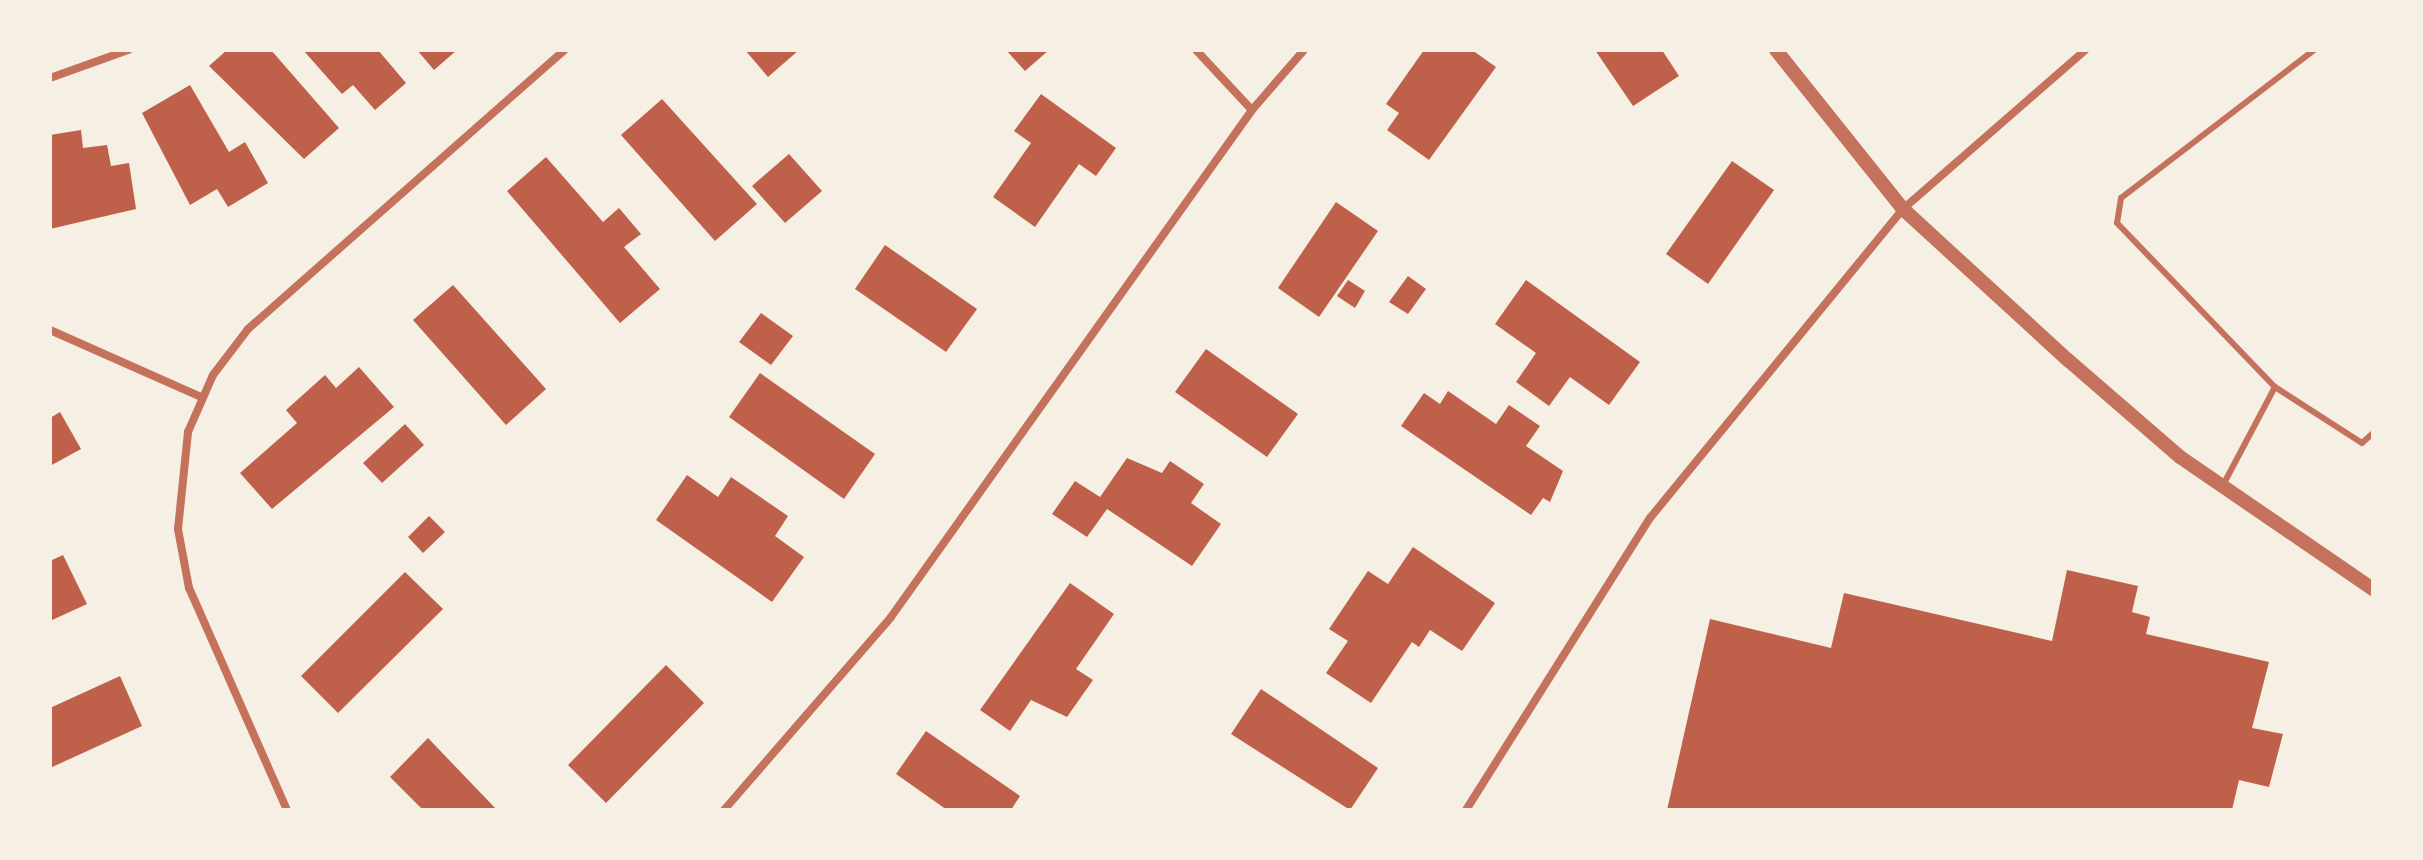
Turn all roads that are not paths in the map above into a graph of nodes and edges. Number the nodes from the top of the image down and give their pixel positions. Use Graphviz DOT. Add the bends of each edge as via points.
graph roads {
  1 [pos="128,50"];
  2 [pos="565,50"];
  3 [pos="1196,50"];
  4 [pos="1304,50"];
  5 [pos="1776,50"];
  6 [pos="2085,50"];
  7 [pos="2314,50"];
  8 [pos="50,78"];
  9 [pos="1252,110"];
  10 [pos="1903,209"];
  11 [pos="50,330"];
  12 [pos="2275,387"];
  13 [pos="201,397"];
  14 [pos="2373,433"];
  15 [pos="2222,487"];
  16 [pos="2373,589"];
  17 [pos="287,810"];
  18 [pos="724,810"];
  19 [pos="1466,810"];
  1 -- 8 [label="street"];
  2 -- 13 [label="street" via="248,329"];
  3 -- 9 [label="street"];
  4 -- 9 [label="street"];
  5 -- 10 [label="street"];
  6 -- 10 [label="street"];
  7 -- 12 [label="lane" via="2121,198 2117,223"];
  9 -- 18 [label="street" via="891,617"];
  10 -- 15 [label="street"];
  10 -- 19 [label="street" via="1650,518"];
  11 -- 13 [label="street"];
  12 -- 14 [label="lane" via="2362,443"];
  12 -- 15 [label="lane"];
  13 -- 17 [label="street" via="180,471 178,529 189,588"];
  15 -- 16 [label="street"];
}
